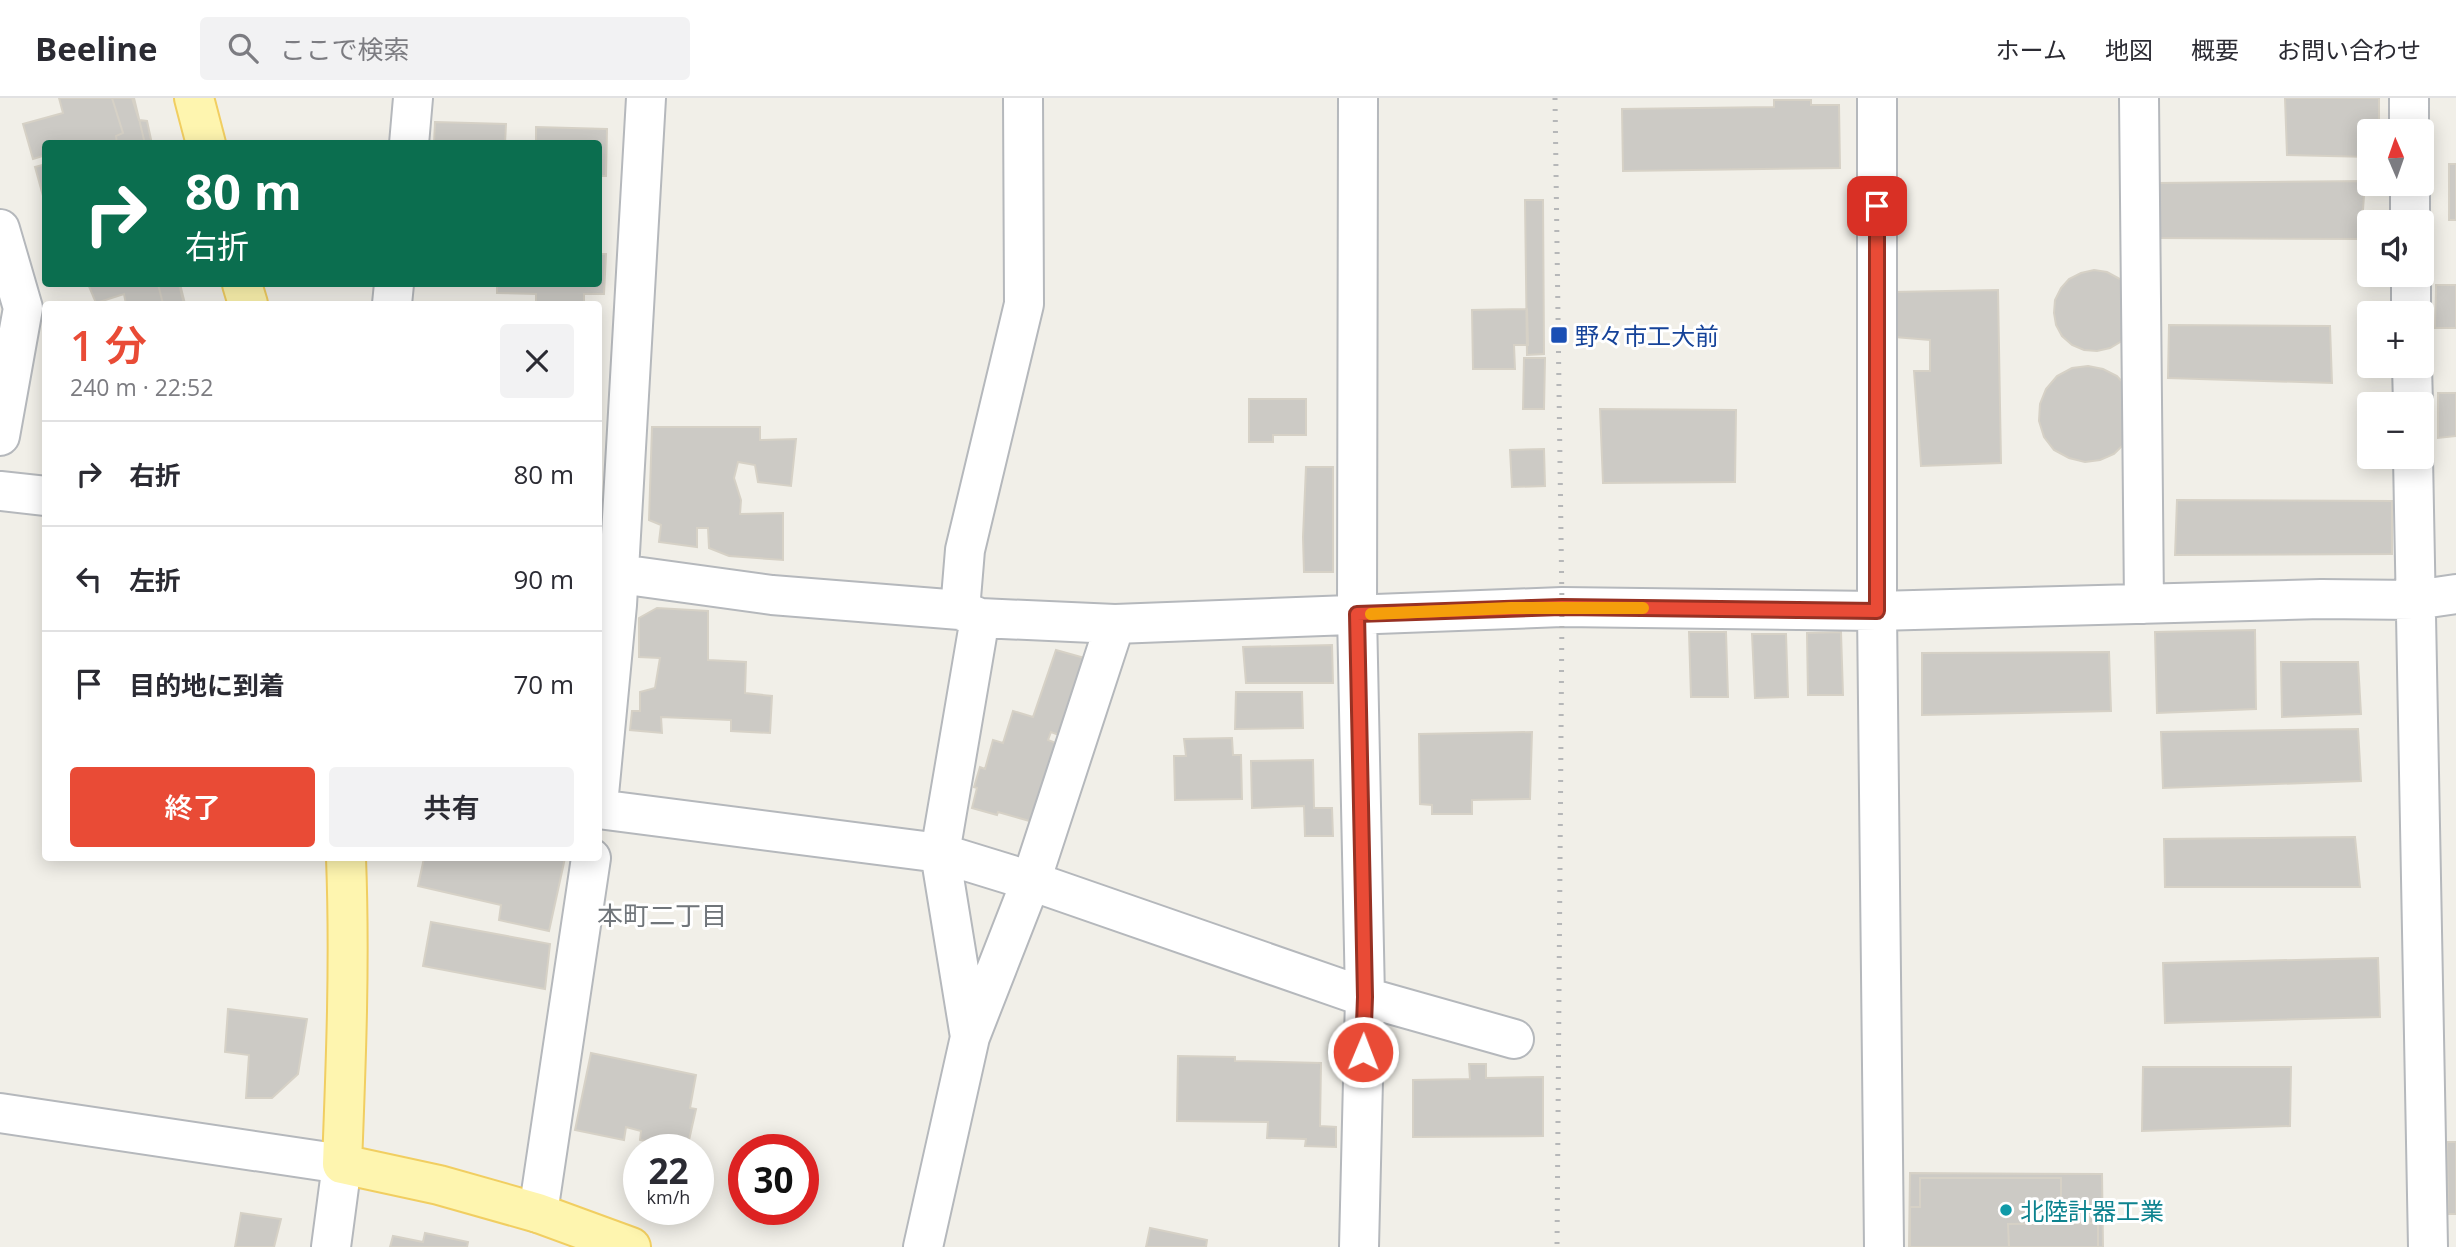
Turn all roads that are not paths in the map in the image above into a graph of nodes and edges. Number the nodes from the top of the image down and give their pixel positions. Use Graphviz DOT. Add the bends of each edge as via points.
graph roads {
  1 [pos="194,98"];
  2 [pos="413,98"];
  3 [pos="646,98"];
  4 [pos="1023,98"];
  5 [pos="1359,98"];
  6 [pos="1877,98"];
  7 [pos="2139,98"];
  8 [pos="2409,98"];
  9 [pos="2409,119"];
  10 [pos="205,140"];
  11 [pos="409,140"];
  12 [pos="0,229"];
  13 [pos="0,436"];
  14 [pos="2413,469"];
  15 [pos="0,491"];
  16 [pos="42,496"];
  17 [pos="608,572"];
  18 [pos="2456,594"];
  19 [pos="2415,600"];
  20 [pos="2144,604"];
  21 [pos="1877,611"];
  22 [pos="970,614"];
  23 [pos="1357,614"];
  24 [pos="1115,624"];
  25 [pos="602,713"];
  26 [pos="602,808"];
  27 [pos="940,853"];
  28 [pos="346,861"];
  29 [pos="591,861"];
  30 [pos="1031,881"];
  31 [pos="1365,997"];
  32 [pos="970,1037"];
  33 [pos="1514,1039"];
  34 [pos="0,1113"];
  35 [pos="342,1164"];
  36 [pos="538,1213"];
  37 [pos="331,1247"];
  38 [pos="631,1247"];
  39 [pos="923,1247"];
  40 [pos="1359,1247"];
  41 [pos="1884,1247"];
  42 [pos="2428,1247"];
  1 -- 10 [label="main road"];
  2 -- 11 [label="street"];
  3 -- 17 [label="street"];
  4 -- 22 [label="street" via="1024,304 965,550"];
  5 -- 23 [label="street"];
  6 -- 21 [label="street"];
  7 -- 20 [label="street"];
  8 -- 9 [label="street"];
  12 -- 13 [label="street" via="23,308"];
  14 -- 19 [label="street"];
  15 -- 16 [label="street"];
  17 -- 22 [label="street" via="772,595"];
  17 -- 25 [label="street"];
  18 -- 19 [label="street"];
  19 -- 20 [label="street"];
  19 -- 42 [label="street"];
  20 -- 21 [label="street"];
  21 -- 23 [label="street" via="1562,607"];
  21 -- 41 [label="street"];
  22 -- 24 [label="street"];
  22 -- 27 [label="street"];
  23 -- 24 [label="street"];
  23 -- 31 [label="street"];
  24 -- 30 [label="street"];
  26 -- 27 [label="street"];
  27 -- 30 [label="street"];
  27 -- 32 [label="street"];
  28 -- 35 [label="main road"];
  29 -- 36 [label="street"];
  30 -- 31 [label="street"];
  30 -- 32 [label="street"];
  31 -- 33 [label="street"];
  31 -- 40 [label="street"];
  32 -- 39 [label="street"];
  34 -- 35 [label="street"];
  35 -- 36 [label="main road"];
  35 -- 37 [label="street"];
  36 -- 38 [label="main road"];
}
